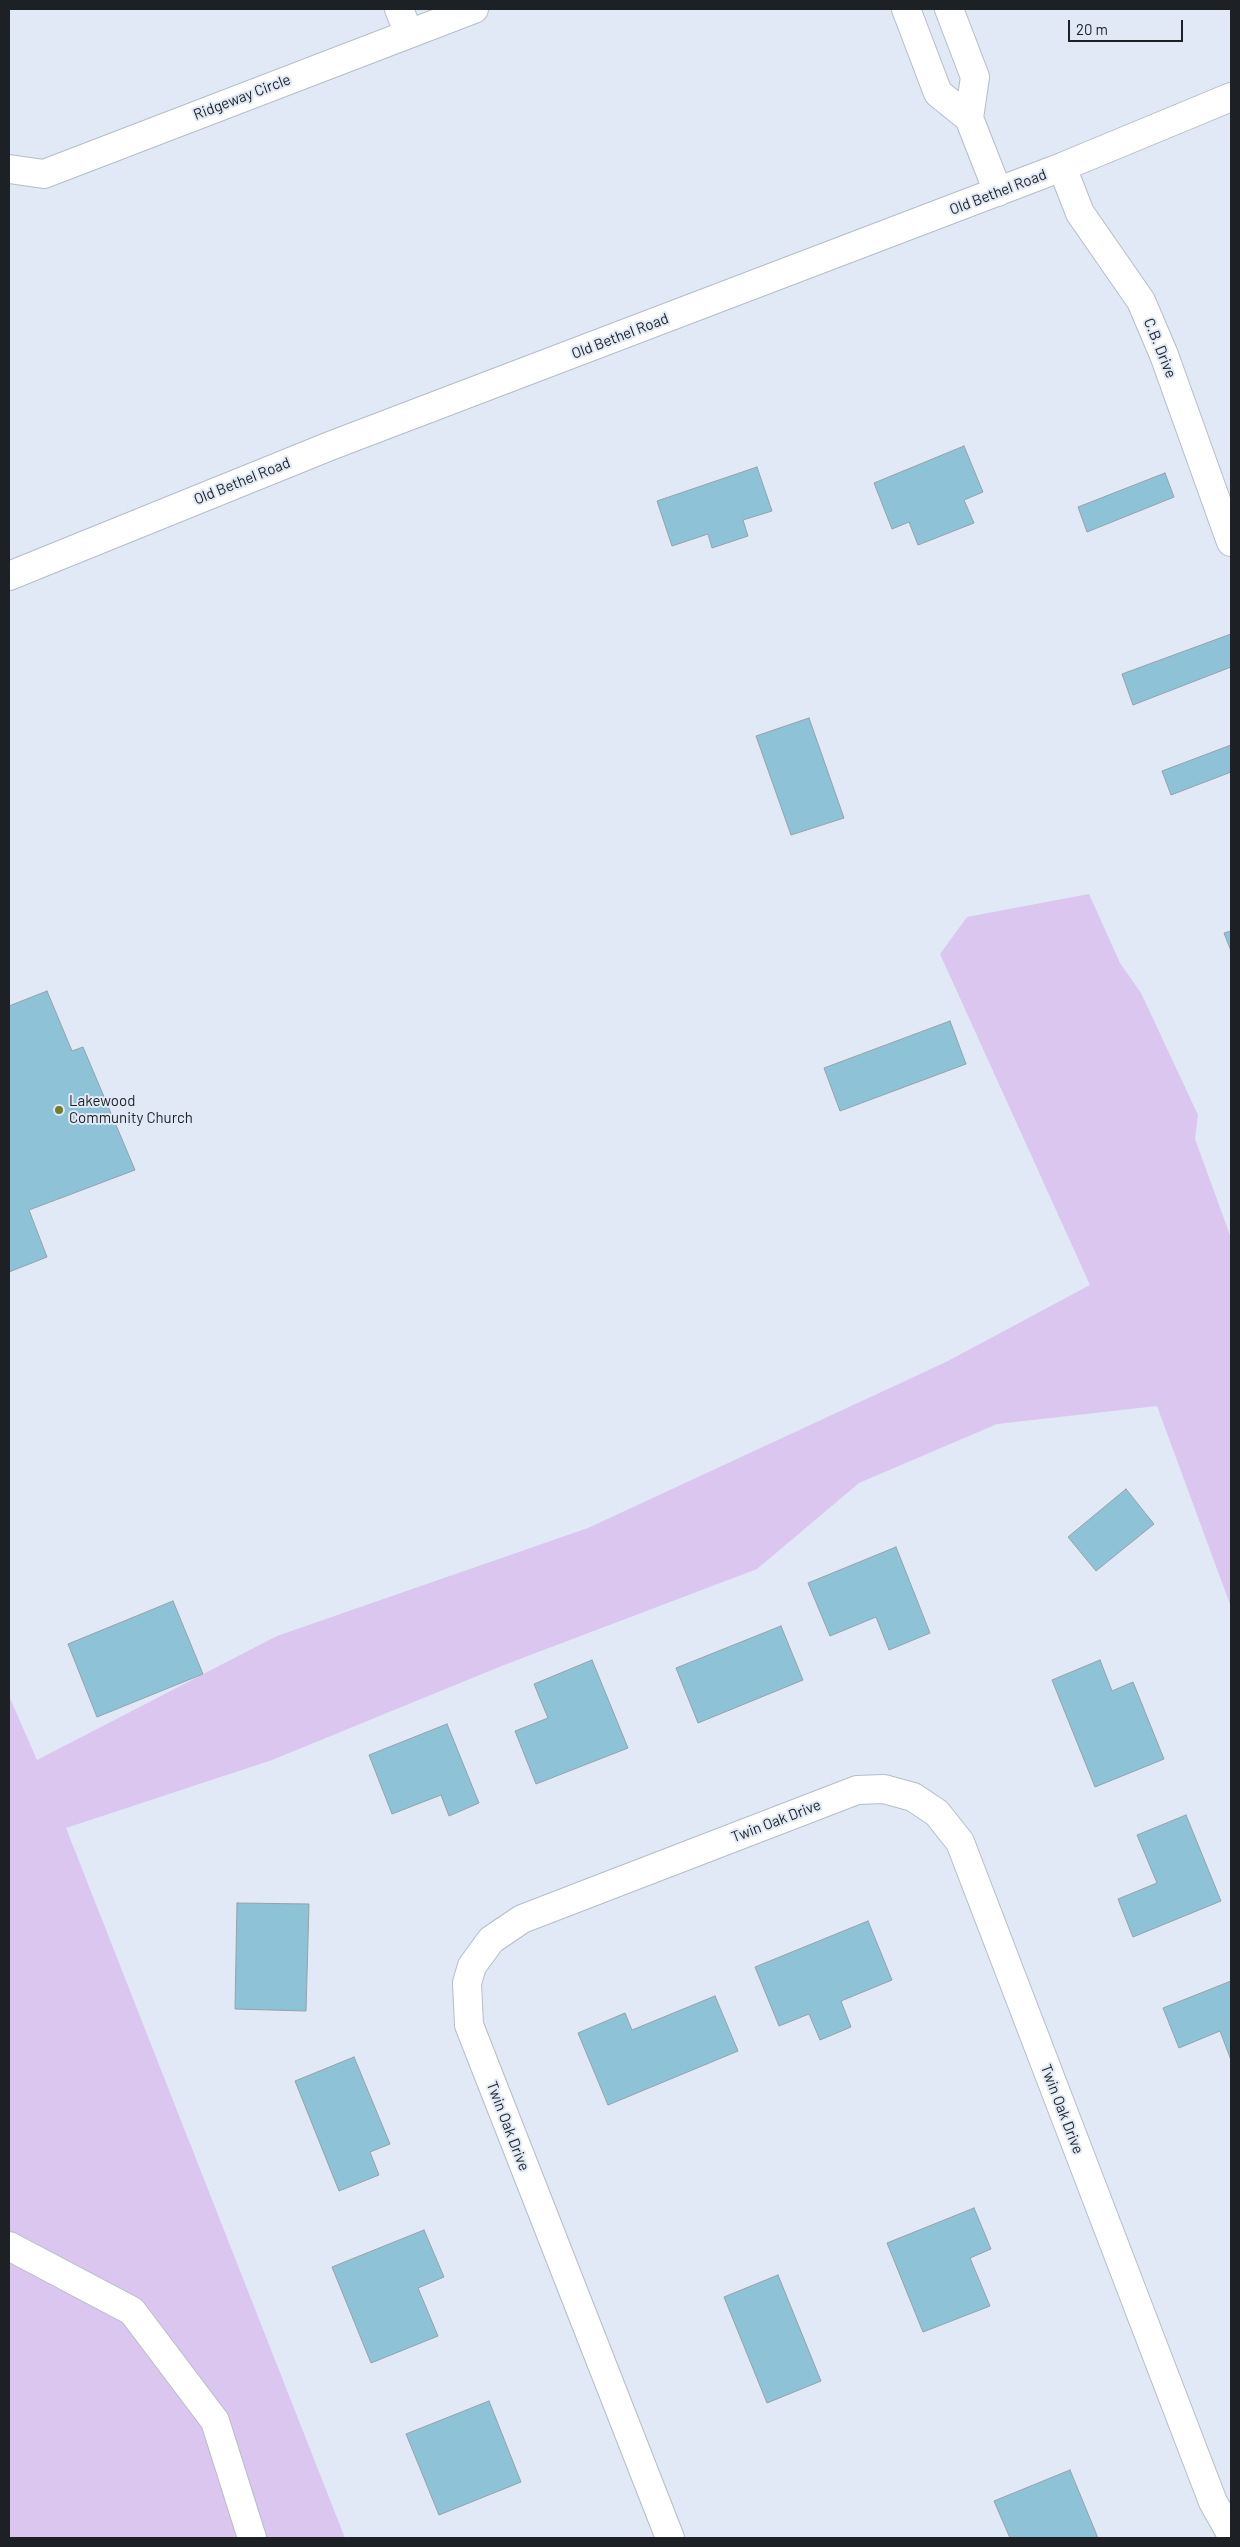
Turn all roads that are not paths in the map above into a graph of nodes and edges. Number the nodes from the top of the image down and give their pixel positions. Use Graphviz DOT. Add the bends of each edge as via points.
graph roads {
  1 [pos="399,9"];
  2 [pos="474,9"];
  3 [pos="906,9"];
  4 [pos="949,9"];
  5 [pos="409,34"];
  6 [pos="1231,97"];
  7 [pos="969,118"];
  8 [pos="1062,167"];
  9 [pos="9,169"];
  10 [pos="998,192"];
  11 [pos="1231,542"];
  12 [pos="9,576"];
  13 [pos="9,2246"];
  14 [pos="1231,2534"];
  15 [pos="252,2538"];
  16 [pos="670,2538"];
  1 -- 5 [label="street"];
  2 -- 5 [label="street, Ridgeway Circle"];
  3 -- 7 [label="street" via="938,93"];
  4 -- 7 [label="street" via="975,77"];
  5 -- 9 [label="street, Ridgeway Circle" via="44,174"];
  6 -- 8 [label="street, Old Bethel Road"];
  7 -- 10 [label="street"];
  8 -- 10 [label="street, Old Bethel Road"];
  8 -- 11 [label="street, C.B. Drive" via="1080,213 1141,302 1164,355"];
  10 -- 12 [label="street, Old Bethel Road" via="330,446"];
  13 -- 15 [label="street" via="132,2311 214,2421"];
  14 -- 16 [label="street, Twin Oak Drive" via="1213,2502 960,1842 937,1813 913,1797 884,1789 857,1790 522,1919 491,1940 472,1966 467,1983 469,2025"];
}
